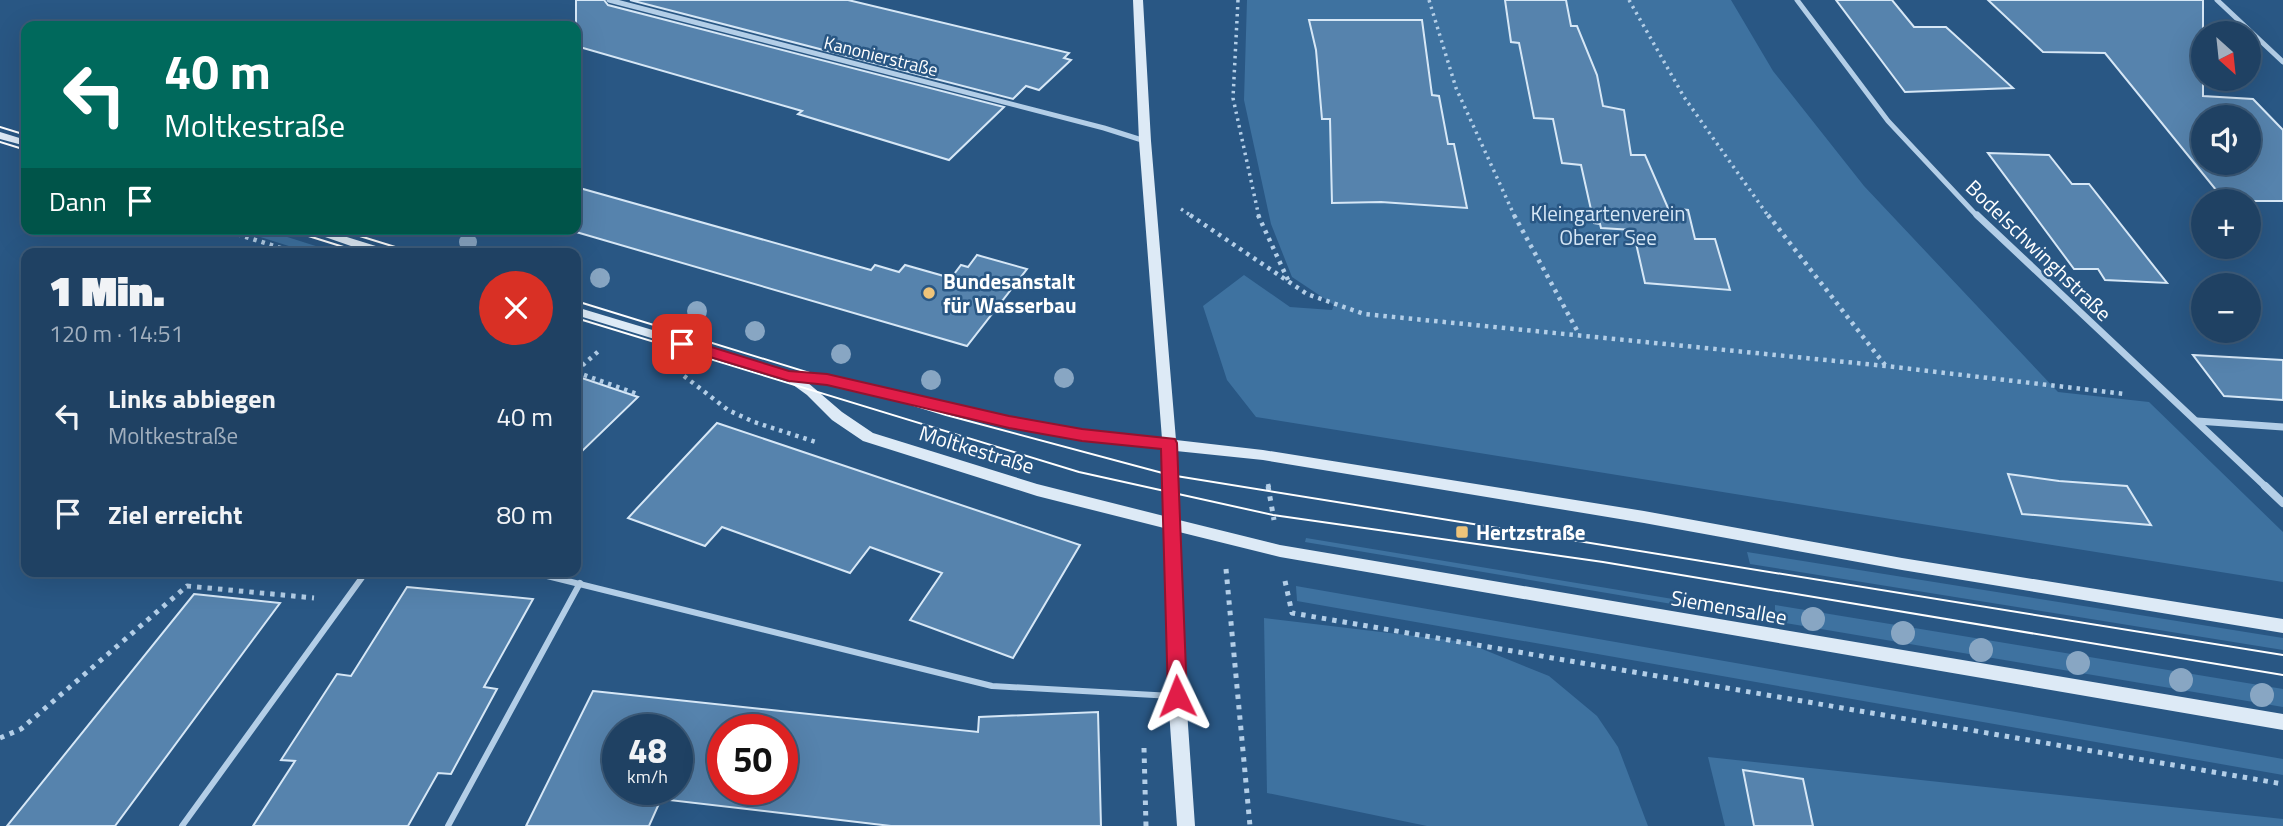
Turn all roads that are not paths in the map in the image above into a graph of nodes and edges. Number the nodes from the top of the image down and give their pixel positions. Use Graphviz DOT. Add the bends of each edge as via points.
graph roads {
  1 [pos="609,0"];
  2 [pos="1138,0"];
  3 [pos="1797,0"];
  4 [pos="2217,0"];
  5 [pos="2283,62"];
  6 [pos="0,135"];
  7 [pos="21,141"];
  8 [pos="1145,141"];
  9 [pos="327,235"];
  10 [pos="369,248"];
  11 [pos="581,313"];
  12 [pos="789,376"];
  13 [pos="2197,421"];
  14 [pos="2283,427"];
  15 [pos="1169,443"];
  16 [pos="2283,503"];
  17 [pos="1171,524"];
  18 [pos="362,577"];
  19 [pos="553,577"];
  20 [pos="580,583"];
  21 [pos="2283,626"];
  22 [pos="1177,696"];
  23 [pos="2283,722"];
  24 [pos="182,826"];
  25 [pos="448,826"];
  26 [pos="1185,826"];
  1 -- 8 [label="street, Kanonierstraße"];
  2 -- 8 [label="main road"];
  3 -- 13 [label="street, Bodelschwinghstraße" via="1866,94 1943,182 2067,304"];
  4 -- 5 [label="street"];
  6 -- 7 [label="main road"];
  8 -- 15 [label="main road"];
  9 -- 10 [label="main road"];
  11 -- 12 [label="main road, Moltkestraße"];
  12 -- 15 [label="main road, Moltkestraße" via="827,379 1082,435"];
  12 -- 17 [label="main road, Moltkestraße" via="868,437 1037,490"];
  13 -- 14 [label="street"];
  13 -- 16 [label="street, Bodelschwinghstraße"];
  15 -- 17 [label="main road"];
  15 -- 21 [label="main road" via="1603,510"];
  17 -- 22 [label="main road"];
  17 -- 23 [label="main road, Siemensallee" via="1280,551"];
  18 -- 24 [label="lane"];
  19 -- 20 [label="lane"];
  20 -- 22 [label="lane" via="992,685"];
  20 -- 25 [label="lane"];
  22 -- 26 [label="main road"];
}
